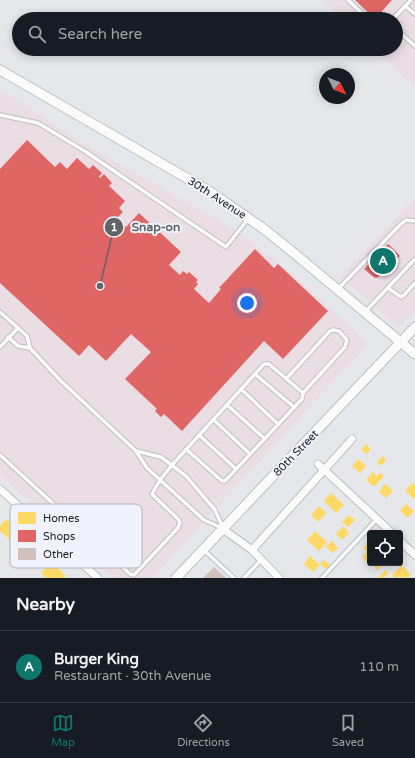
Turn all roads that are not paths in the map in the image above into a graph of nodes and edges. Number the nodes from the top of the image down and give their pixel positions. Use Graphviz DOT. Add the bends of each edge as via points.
graph roads {
  1 [pos="348,0"];
  2 [pos="411,0"];
  3 [pos="406,6"];
  4 [pos="361,12"];
  5 [pos="400,12"];
  6 [pos="415,14"];
  7 [pos="403,35"];
  8 [pos="415,46"];
  9 [pos="0,70"];
  10 [pos="0,115"];
  11 [pos="248,218"];
  12 [pos="415,221"];
  13 [pos="415,259"];
  14 [pos="415,283"];
  15 [pos="388,288"];
  16 [pos="338,289"];
  17 [pos="0,312"];
  18 [pos="365,312"];
  19 [pos="415,327"];
  20 [pos="18,328"];
  21 [pos="8,337"];
  22 [pos="401,342"];
  23 [pos="0,347"];
  24 [pos="30,348"];
  25 [pos="415,354"];
  26 [pos="255,374"];
  27 [pos="286,379"];
  28 [pos="242,389"];
  29 [pos="302,393"];
  30 [pos="227,405"];
  31 [pos="294,407"];
  32 [pos="214,420"];
  33 [pos="278,424"];
  34 [pos="199,435"];
  35 [pos="265,439"];
  36 [pos="352,439"];
  37 [pos="186,449"];
  38 [pos="136,451"];
  39 [pos="250,454"];
  40 [pos="0,455"];
  41 [pos="318,464"];
  42 [pos="172,465"];
  43 [pos="236,469"];
  44 [pos="324,470"];
  45 [pos="160,480"];
  46 [pos="0,489"];
  47 [pos="17,504"];
  48 [pos="54,504"];
  49 [pos="377,519"];
  50 [pos="223,528"];
  51 [pos="389,530"];
  52 [pos="403,544"];
  53 [pos="203,550"];
  54 [pos="252,550"];
  55 [pos="415,555"];
  56 [pos="261,560"];
  57 [pos="142,566"];
  58 [pos="87,568"];
  59 [pos="123,568"];
  60 [pos="141,568"];
  61 [pos="276,577"];
  62 [pos="98,578"];
  63 [pos="176,578"];
  64 [pos="234,578"];
  65 [pos="244,578"];
  66 [pos="322,578"];
  1 -- 4 [label="lane"];
  2 -- 3 [label="lane"];
  3 -- 5 [label="lane"];
  3 -- 6 [label="lane"];
  7 -- 8 [label="lane"];
  9 -- 11 [label="street, 30th Avenue" via="209,191"];
  10 -- 11 [label="lane" via="38,123 86,152 226,247"];
  11 -- 16 [label="street, 30th Avenue"];
  12 -- 16 [label="lane" via="406,220 400,224"];
  13 -- 15 [label="lane"];
  14 -- 15 [label="lane" via="401,297"];
  15 -- 18 [label="lane"];
  16 -- 18 [label="street, 30th Avenue"];
  17 -- 20 [label="lane"];
  18 -- 22 [label="street, 30th Avenue"];
  19 -- 22 [label="street, 80th Street"];
  20 -- 21 [label="lane"];
  20 -- 24 [label="lane" via="27,336"];
  21 -- 23 [label="lane"];
  21 -- 24 [label="lane" via="18,346"];
  22 -- 25 [label="street, 30th Avenue"];
  22 -- 50 [label="street, 80th Street"];
  24 -- 38 [label="lane" via="60,381"];
  26 -- 27 [label="lane" via="267,364"];
  26 -- 28 [label="lane"];
  26 -- 31 [label="lane"];
  27 -- 29 [label="lane"];
  27 -- 29 [label="lane" via="330,331 339,331 347,340 345,347"];
  28 -- 30 [label="lane"];
  28 -- 33 [label="lane"];
  29 -- 31 [label="lane" via="302,399"];
  30 -- 32 [label="lane"];
  30 -- 35 [label="lane"];
  31 -- 33 [label="lane"];
  32 -- 34 [label="lane"];
  32 -- 39 [label="lane"];
  33 -- 35 [label="lane"];
  34 -- 37 [label="lane"];
  34 -- 43 [label="lane"];
  35 -- 39 [label="lane"];
  36 -- 44 [label="street"];
  37 -- 42 [label="lane"];
  37 -- 43 [label="lane" via="222,481"];
  38 -- 42 [label="lane" via="161,457"];
  38 -- 45 [label="lane" via="147,468"];
  39 -- 43 [label="lane"];
  40 -- 48 [label="lane"];
  41 -- 44 [label="street"];
  42 -- 45 [label="lane"];
  42 -- 50 [label="lane" via="186,476 213,508"];
  44 -- 49 [label="street"];
  44 -- 54 [label="street"];
  45 -- 50 [label="lane" via="204,520"];
  45 -- 57 [label="lane" via="152,494 178,519 180,525"];
  46 -- 47 [label="street"];
  49 -- 51 [label="street"];
  49 -- 66 [label="lane"];
  50 -- 53 [label="street, 80th Street"];
  50 -- 54 [label="street"];
  52 -- 55 [label="street"];
  53 -- 63 [label="street, 80th Street"];
  53 -- 64 [label="lane"];
  54 -- 56 [label="street"];
  56 -- 61 [label="street"];
  56 -- 65 [label="lane"];
  58 -- 62 [label="street"];
  59 -- 60 [label="lane" via="134,575"];
}
